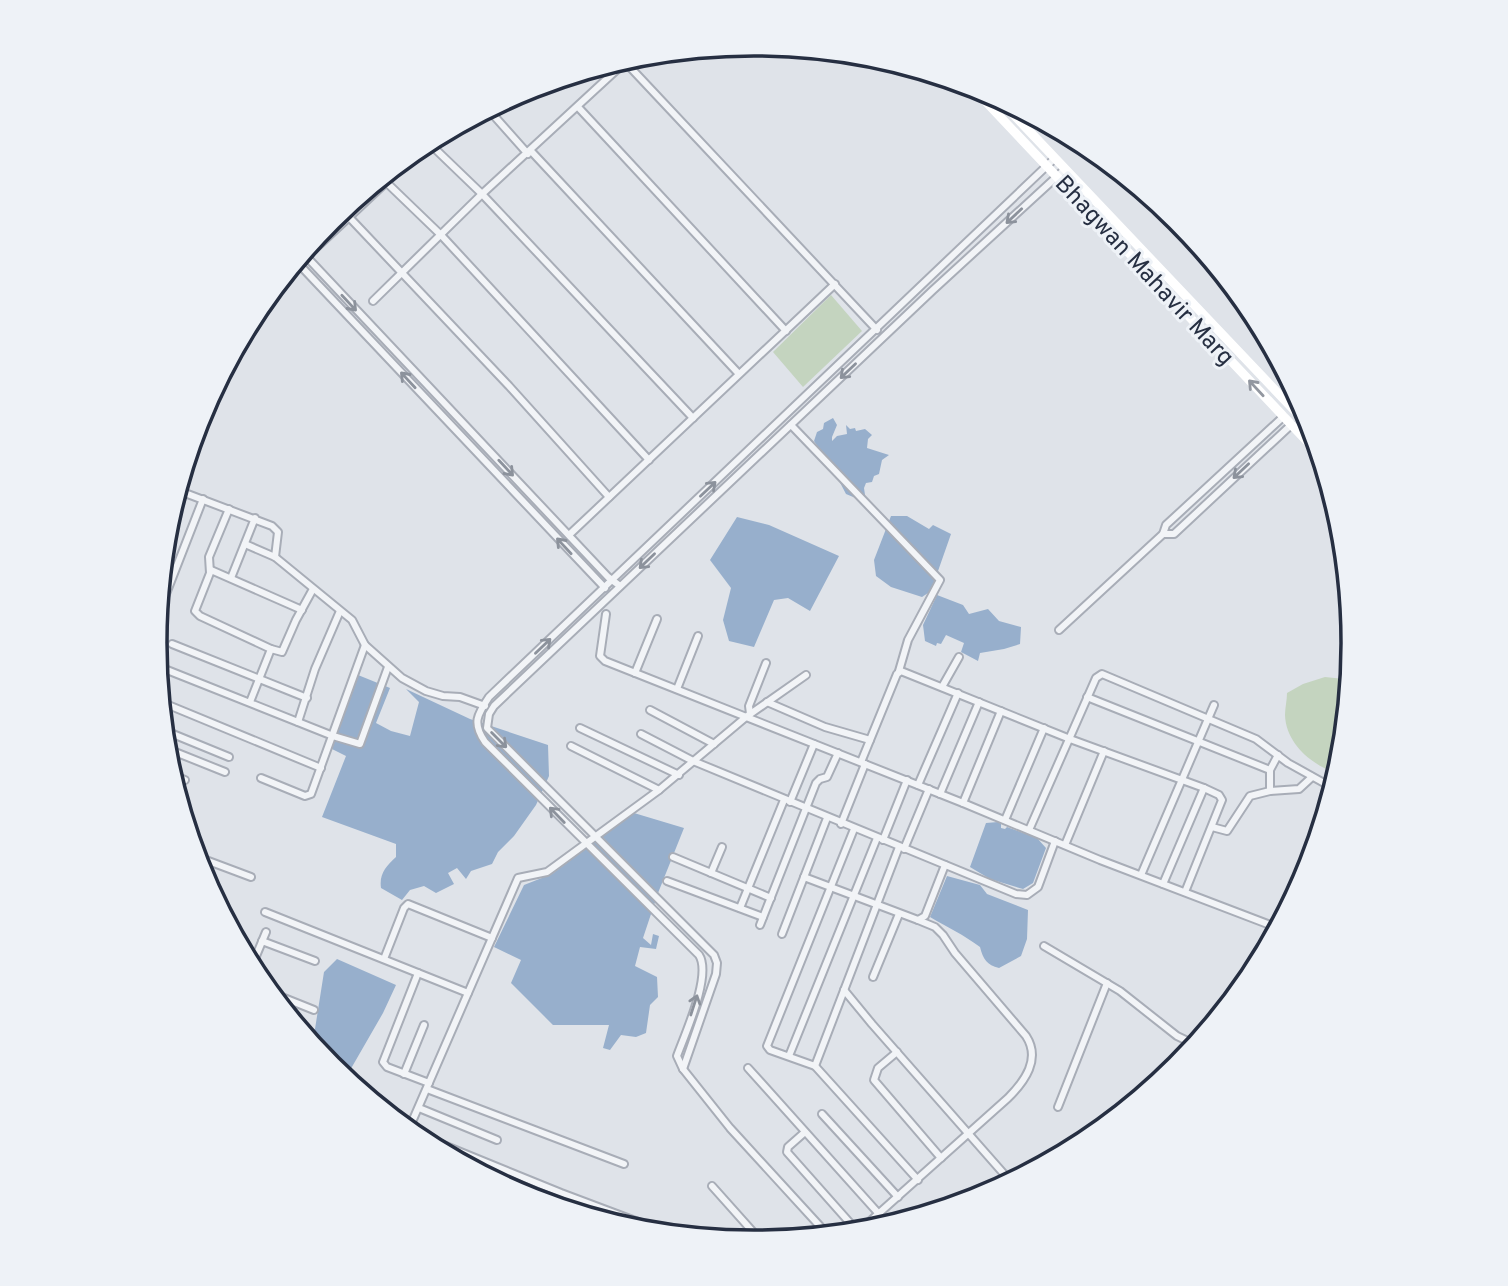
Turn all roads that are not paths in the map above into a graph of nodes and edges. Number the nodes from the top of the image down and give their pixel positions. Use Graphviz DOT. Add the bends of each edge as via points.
graph roads {
  1 [pos="631,69"];
  2 [pos="611,74"];
  3 [pos="578,107"];
  4 [pos="993,108"];
  5 [pos="495,116"];
  6 [pos="1012,116"];
  7 [pos="438,149"];
  8 [pos="530,152"];
  9 [pos="1050,162"];
  10 [pos="1061,173"];
  11 [pos="389,184"];
  12 [pos="482,194"];
  13 [pos="350,218"];
  14 [pos="441,235"];
  15 [pos="309,261"];
  16 [pos="303,268"];
  17 [pos="401,272"];
  18 [pos="835,285"];
  19 [pos="373,300"];
  20 [pos="877,330"];
  21 [pos="786,331"];
  22 [pos="738,373"];
  23 [pos="1292,410"];
  24 [pos="1283,417"];
  25 [pos="693,418"];
  26 [pos="791,425"];
  27 [pos="1291,425"];
  28 [pos="1304,438"];
  29 [pos="649,460"];
  30 [pos="186,493"];
  31 [pos="609,497"];
  32 [pos="203,499"];
  33 [pos="229,509"];
  34 [pos="255,518"];
  35 [pos="1163,534"];
  36 [pos="569,535"];
  37 [pos="245,544"];
  38 [pos="275,557"];
  39 [pos="211,570"];
  40 [pos="231,578"];
  41 [pos="612,580"];
  42 [pos="170,583"];
  43 [pos="620,586"];
  44 [pos="604,587"];
  45 [pos="313,589"];
  46 [pos="612,594"];
  47 [pos="302,610"];
  48 [pos="340,611"];
  49 [pos="606,614"];
  50 [pos="657,619"];
  51 [pos="1059,630"];
  52 [pos="698,636"];
  53 [pos="172,644"];
  54 [pos="365,645"];
  55 [pos="271,649"];
  56 [pos="959,657"];
  57 [pos="766,663"];
  58 [pos="388,667"];
  59 [pos="168,670"];
  60 [pos="899,671"];
  61 [pos="635,673"];
  62 [pos="806,675"];
  63 [pos="259,679"];
  64 [pos="942,687"];
  65 [pos="677,689"];
  66 [pos="958,693"];
  67 [pos="1087,697"];
  68 [pos="307,698"];
  69 [pos="250,702"];
  70 [pos="767,702"];
  71 [pos="979,702"];
  72 [pos="1214,705"];
  73 [pos="171,706"];
  74 [pos="483,706"];
  75 [pos="492,709"];
  76 [pos="650,710"];
  77 [pos="1001,711"];
  78 [pos="748,716"];
  79 [pos="1208,718"];
  80 [pos="298,722"];
  81 [pos="580,728"];
  82 [pos="1044,728"];
  83 [pos="641,734"];
  84 [pos="174,735"];
  85 [pos="333,736"];
  86 [pos="1070,738"];
  87 [pos="870,740"];
  88 [pos="1199,740"];
  89 [pos="714,744"];
  90 [pos="814,744"];
  91 [pos="571,746"];
  92 [pos="1104,751"];
  93 [pos="177,753"];
  94 [pos="838,753"];
  95 [pos="1278,755"];
  96 [pos="229,757"];
  97 [pos="693,761"];
  98 [pos="863,763"];
  99 [pos="321,768"];
  100 [pos="1270,770"];
  101 [pos="225,772"];
  102 [pos="678,775"];
  103 [pos="1312,777"];
  104 [pos="261,778"];
  105 [pos="907,780"];
  106 [pos="1180,780"];
  107 [pos="1324,784"];
  108 [pos="918,785"];
  109 [pos="1204,788"];
  110 [pos="929,789"];
  111 [pos="659,790"];
  112 [pos="1270,790"];
  113 [pos="940,793"];
  114 [pos="787,801"];
  115 [pos="963,803"];
  116 [pos="806,809"];
  117 [pos="827,818"];
  118 [pos="1005,820"];
  119 [pos="841,824"];
  120 [pos="1212,827"];
  121 [pos="854,829"];
  122 [pos="1029,830"];
  123 [pos="594,836"];
  124 [pos="880,839"];
  125 [pos="1055,841"];
  126 [pos="584,843"];
  127 [pos="1065,845"];
  128 [pos="723,847"];
  129 [pos="902,848"];
  130 [pos="673,857"];
  131 [pos="209,861"];
  132 [pos="945,865"];
  133 [pos="711,873"];
  134 [pos="1141,875"];
  135 [pos="251,877"];
  136 [pos="804,877"];
  137 [pos="667,881"];
  138 [pos="1163,884"];
  139 [pos="832,888"];
  140 [pos="748,889"];
  141 [pos="1185,892"];
  142 [pos="853,896"];
  143 [pos="771,898"];
  144 [pos="875,904"];
  145 [pos="740,908"];
  146 [pos="265,912"];
  147 [pos="899,914"];
  148 [pos="763,917"];
  149 [pos="918,920"];
  150 [pos="1268,924"];
  151 [pos="760,925"];
  152 [pos="266,932"];
  153 [pos="782,934"];
  154 [pos="492,938"];
  155 [pos="262,941"];
  156 [pos="1044,946"];
  157 [pos="257,954"];
  158 [pos="384,959"];
  159 [pos="315,961"];
  160 [pos="418,973"];
  161 [pos="873,976"];
  162 [pos="1107,983"];
  163 [pos="844,990"];
  164 [pos="468,993"];
  165 [pos="288,999"];
  166 [pos="314,1010"];
  167 [pos="424,1025"];
  168 [pos="1186,1040"];
  169 [pos="897,1052"];
  170 [pos="789,1056"];
  171 [pos="815,1066"];
  172 [pos="748,1068"];
  173 [pos="683,1069"];
  174 [pos="404,1074"];
  175 [pos="428,1086"];
  176 [pos="1058,1107"];
  177 [pos="419,1108"];
  178 [pos="822,1114"];
  179 [pos="413,1121"];
  180 [pos="805,1132"];
  181 [pos="968,1133"];
  182 [pos="497,1140"];
  183 [pos="463,1153"];
  184 [pos="941,1158"];
  185 [pos="624,1164"];
  186 [pos="1004,1174"];
  187 [pos="918,1180"];
  188 [pos="712,1186"];
  189 [pos="898,1197"];
  190 [pos="613,1213"];
  191 [pos="879,1214"];
  192 [pos="875,1218"];
  193 [pos="849,1222"];
  194 [pos="820,1226"];
  195 [pos="752,1230"];
  1 -- 18 [label="street"];
  2 -- 3 [label="street"];
  3 -- 8 [label="street"];
  3 -- 21 [label="street"];
  4 -- 9 [label="main road, Bhagwan Mahavir Marg"];
  5 -- 8 [label="street"];
  6 -- 9 [label="main road, Bhagwan Mahavir Marg"];
  7 -- 12 [label="street"];
  8 -- 12 [label="street"];
  8 -- 22 [label="street"];
  9 -- 10 [label="main road, Bhagwan Mahavir Marg"];
  9 -- 20 [label="street"];
  10 -- 23 [label="main road, Bhagwan Mahavir Marg"];
  24 -- 10 [label="main road, Bhagwan Mahavir Marg, one-way"];
  10 -- 26 [label="street, one-way"];
  11 -- 14 [label="street"];
  12 -- 14 [label="street"];
  12 -- 25 [label="street"];
  13 -- 17 [label="street"];
  14 -- 17 [label="street"];
  14 -- 29 [label="street"];
  15 -- 36 [label="street, one-way"];
  44 -- 16 [label="street, one-way"];
  17 -- 19 [label="street"];
  17 -- 31 [label="street"];
  18 -- 20 [label="street"];
  18 -- 21 [label="street"];
  41 -- 20 [label="street, one-way"];
  21 -- 22 [label="street"];
  22 -- 25 [label="street"];
  24 -- 27 [label="main road, Bhagwan Mahavir Marg"];
  24 -- 35 [label="street" via="1166,525"];
  25 -- 29 [label="street"];
  26 -- 43 [label="street, one-way"];
  26 -- 60 [label="street" via="940,580 908,640"];
  27 -- 28 [label="main road, Bhagwan Mahavir Marg"];
  27 -- 35 [label="street, one-way" via="1174,534"];
  29 -- 31 [label="street"];
  30 -- 32 [label="street"];
  31 -- 36 [label="street"];
  32 -- 33 [label="street"];
  32 -- 42 [label="street"];
  33 -- 34 [label="street"];
  33 -- 39 [label="street" via="209,556"];
  34 -- 37 [label="street"];
  34 -- 38 [label="street" via="278,532"];
  35 -- 51 [label="street"];
  36 -- 41 [label="street"];
  37 -- 38 [label="street"];
  37 -- 40 [label="street"];
  38 -- 45 [label="street"];
  39 -- 40 [label="street"];
  39 -- 55 [label="street" via="196,614"];
  40 -- 47 [label="street"];
  41 -- 43 [label="street"];
  41 -- 44 [label="street"];
  43 -- 46 [label="street"];
  44 -- 46 [label="street"];
  74 -- 44 [label="street, one-way"];
  45 -- 47 [label="street"];
  45 -- 48 [label="street"];
  46 -- 75 [label="street"];
  47 -- 55 [label="street" via="282,652"];
  48 -- 54 [label="street" via="352,620"];
  48 -- 68 [label="street"];
  49 -- 61 [label="street" via="600,656"];
  50 -- 61 [label="street"];
  52 -- 65 [label="street"];
  53 -- 63 [label="street"];
  54 -- 58 [label="street"];
  54 -- 85 [label="street"];
  55 -- 63 [label="street"];
  56 -- 64 [label="street"];
  57 -- 78 [label="street"];
  58 -- 74 [label="street" via="426,691"];
  58 -- 85 [label="street" via="362,742"];
  59 -- 69 [label="street"];
  60 -- 64 [label="street"];
  60 -- 87 [label="street"];
  61 -- 65 [label="street"];
  62 -- 70 [label="street"];
  63 -- 68 [label="street"];
  63 -- 69 [label="street"];
  64 -- 66 [label="street"];
  65 -- 78 [label="street"];
  66 -- 71 [label="street"];
  66 -- 108 [label="street"];
  67 -- 79 [label="street" via="1102,674"];
  67 -- 86 [label="street"];
  67 -- 88 [label="street"];
  68 -- 80 [label="street"];
  69 -- 80 [label="street"];
  70 -- 78 [label="street"];
  70 -- 87 [label="street" via="824,727"];
  71 -- 77 [label="street"];
  71 -- 113 [label="street"];
  72 -- 79 [label="street"];
  73 -- 99 [label="street"];
  74 -- 75 [label="street"];
  126 -- 74 [label="street, one-way" via="485,742 476,723"];
  75 -- 123 [label="street, one-way" via="487,728"];
  76 -- 89 [label="street"];
  77 -- 82 [label="street"];
  77 -- 115 [label="street"];
  78 -- 89 [label="street"];
  78 -- 90 [label="street"];
  79 -- 88 [label="street"];
  79 -- 95 [label="street" via="1256,739"];
  80 -- 85 [label="street"];
  81 -- 102 [label="street"];
  82 -- 86 [label="street"];
  82 -- 118 [label="street"];
  83 -- 97 [label="street"];
  84 -- 96 [label="street"];
  85 -- 99 [label="street"];
  86 -- 92 [label="street"];
  86 -- 122 [label="street"];
  87 -- 98 [label="street"];
  88 -- 100 [label="street"];
  88 -- 106 [label="street"];
  89 -- 97 [label="street"];
  90 -- 94 [label="street"];
  90 -- 114 [label="street"];
  91 -- 111 [label="street"];
  92 -- 106 [label="street"];
  92 -- 127 [label="street"];
  93 -- 101 [label="street"];
  94 -- 98 [label="street"];
  94 -- 116 [label="street" via="827,777 818,780"];
  95 -- 100 [label="street"];
  95 -- 103 [label="street"];
  97 -- 102 [label="street"];
  97 -- 114 [label="street"];
  98 -- 105 [label="street"];
  98 -- 119 [label="street"];
  99 -- 104 [label="street" via="308,796"];
  100 -- 112 [label="street"];
  102 -- 111 [label="street"];
  103 -- 107 [label="street"];
  103 -- 112 [label="street" via="1299,789"];
  105 -- 108 [label="street"];
  105 -- 124 [label="street"];
  106 -- 109 [label="street"];
  106 -- 134 [label="street"];
  108 -- 110 [label="street"];
  109 -- 120 [label="street" via="1222,800"];
  109 -- 138 [label="street"];
  110 -- 113 [label="street"];
  110 -- 129 [label="street"];
  111 -- 123 [label="street"];
  112 -- 120 [label="street" via="1250,796 1227,831"];
  113 -- 115 [label="street"];
  114 -- 116 [label="street"];
  114 -- 140 [label="street"];
  115 -- 118 [label="street"];
  116 -- 117 [label="street"];
  116 -- 143 [label="street"];
  117 -- 119 [label="street"];
  117 -- 136 [label="street"];
  118 -- 122 [label="street"];
  119 -- 121 [label="street"];
  120 -- 141 [label="street"];
  121 -- 124 [label="street"];
  121 -- 139 [label="street"];
  122 -- 125 [label="street"];
  123 -- 126 [label="street"];
  123 -- 173 [label="street" via="714,955 716,974"];
  124 -- 129 [label="street"];
  124 -- 142 [label="street"];
  125 -- 127 [label="street"];
  125 -- 132 [label="street" via="1038,887 1027,895 1003,890"];
  126 -- 154 [label="street" via="547,872 519,878"];
  173 -- 126 [label="street, one-way" via="677,1056 702,982 703,961"];
  127 -- 134 [label="street"];
  128 -- 133 [label="street"];
  129 -- 132 [label="street"];
  129 -- 144 [label="street"];
  130 -- 133 [label="street"];
  131 -- 135 [label="street"];
  132 -- 149 [label="street" via="925,916"];
  133 -- 140 [label="street"];
  134 -- 138 [label="street"];
  136 -- 139 [label="street"];
  136 -- 153 [label="street"];
  137 -- 145 [label="street"];
  138 -- 141 [label="street"];
  139 -- 142 [label="street"];
  139 -- 170 [label="street" via="768,1043 770,1049"];
  140 -- 143 [label="street"];
  140 -- 145 [label="street"];
  141 -- 150 [label="street"];
  142 -- 144 [label="street"];
  142 -- 170 [label="street"];
  143 -- 148 [label="street"];
  144 -- 147 [label="street"];
  144 -- 163 [label="street"];
  145 -- 148 [label="street"];
  146 -- 158 [label="street"];
  147 -- 149 [label="street"];
  147 -- 161 [label="street"];
  148 -- 151 [label="street"];
  149 -- 181 [label="street" via="943,935 1031,1046 1031,1064 1024,1081"];
  152 -- 155 [label="street"];
  154 -- 158 [label="street" via="408,904"];
  154 -- 164 [label="street"];
  155 -- 157 [label="street"];
  155 -- 159 [label="street"];
  156 -- 162 [label="street"];
  158 -- 160 [label="street"];
  160 -- 164 [label="street"];
  160 -- 174 [label="street" via="383,1062"];
  162 -- 168 [label="street"];
  162 -- 176 [label="street"];
  163 -- 169 [label="street"];
  163 -- 171 [label="street"];
  164 -- 175 [label="street"];
  165 -- 166 [label="street"];
  167 -- 174 [label="street"];
  169 -- 181 [label="street"];
  169 -- 184 [label="street" via="878,1069 874,1080"];
  170 -- 171 [label="street"];
  171 -- 187 [label="street"];
  172 -- 180 [label="street"];
  173 -- 194 [label="street"];
  174 -- 175 [label="street"];
  175 -- 177 [label="street"];
  175 -- 185 [label="street"];
  177 -- 179 [label="street"];
  177 -- 182 [label="street"];
  178 -- 189 [label="street"];
  180 -- 191 [label="street"];
  180 -- 193 [label="street" via="788,1152"];
  181 -- 184 [label="street"];
  181 -- 186 [label="street"];
  183 -- 190 [label="street"];
  184 -- 187 [label="street"];
  187 -- 189 [label="street"];
  188 -- 195 [label="street"];
  189 -- 191 [label="street"];
  191 -- 192 [label="street"];
}
